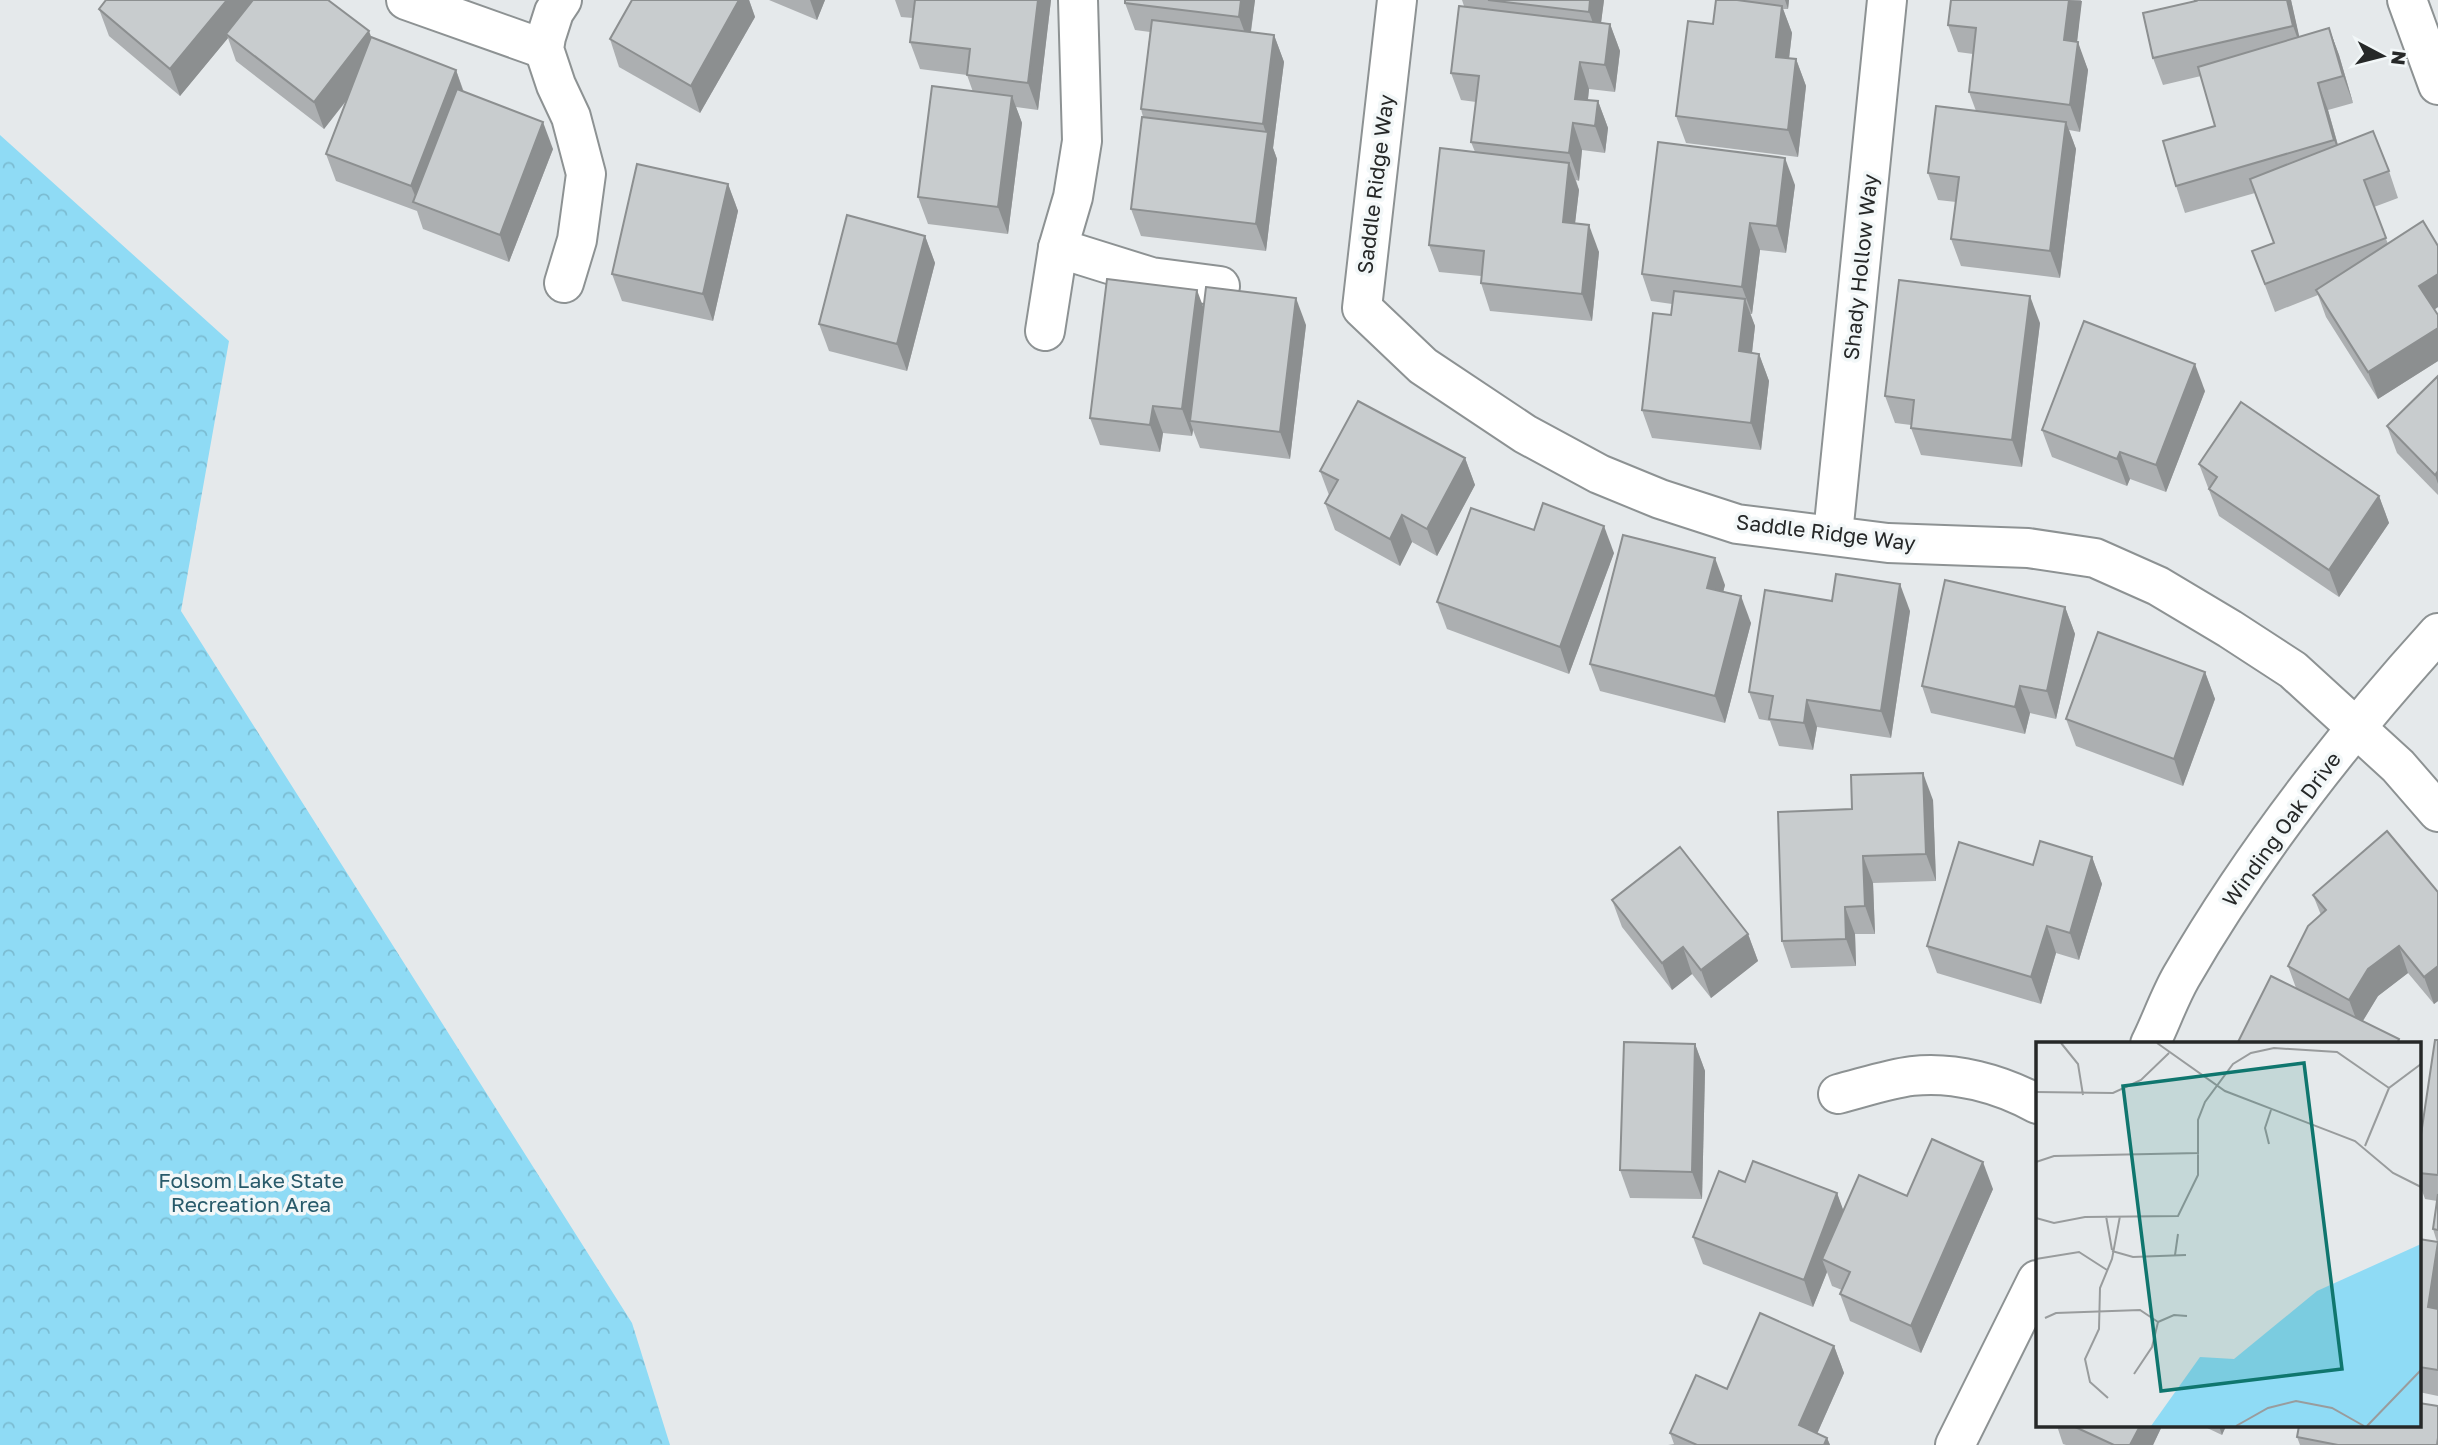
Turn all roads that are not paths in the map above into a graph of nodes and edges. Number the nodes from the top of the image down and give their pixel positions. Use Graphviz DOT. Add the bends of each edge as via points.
graph roads {
  1 [pos="406,0"];
  2 [pos="562,0"];
  3 [pos="1078,0"];
  4 [pos="1397,0"];
  5 [pos="1887,0"];
  6 [pos="2407,0"];
  7 [pos="544,49"];
  8 [pos="2438,85"];
  9 [pos="1058,248"];
  10 [pos="564,283"];
  11 [pos="1220,286"];
  12 [pos="1045,331"];
  13 [pos="1833,534"];
  14 [pos="2438,633"];
  15 [pos="2356,728"];
  16 [pos="2438,811"];
  17 [pos="2151,1042"];
  18 [pos="1838,1094"];
  19 [pos="2036,1103"];
  20 [pos="2036,1282"];
  21 [pos="1955,1445"];
  1 -- 7 [label="street"];
  2 -- 7 [label="street"];
  3 -- 9 [label="street" via="1082,142"];
  4 -- 13 [label="street, Saddle Ridge Way" via="1362,308 1423,366 1525,434 1599,474 1738,524"];
  5 -- 13 [label="street, Shady Hollow Way"];
  6 -- 8 [label="street"];
  7 -- 10 [label="street" via="571,117 586,174 577,240"];
  9 -- 11 [label="street" via="1151,277"];
  9 -- 12 [label="street"];
  13 -- 15 [label="street, Saddle Ridge Way" via="1888,543 2028,548 2095,558 2158,586 2230,628 2292,670"];
  14 -- 15 [label="street, Winding Oak Drive"];
  15 -- 16 [label="street, Saddle Ridge Way"];
  15 -- 17 [label="street, Winding Oak Drive" via="2298,798 2245,874 2180,979"];
  18 -- 19 [label="street" via="1912,1076 1965,1077"];
  20 -- 21 [label="street"];
}
